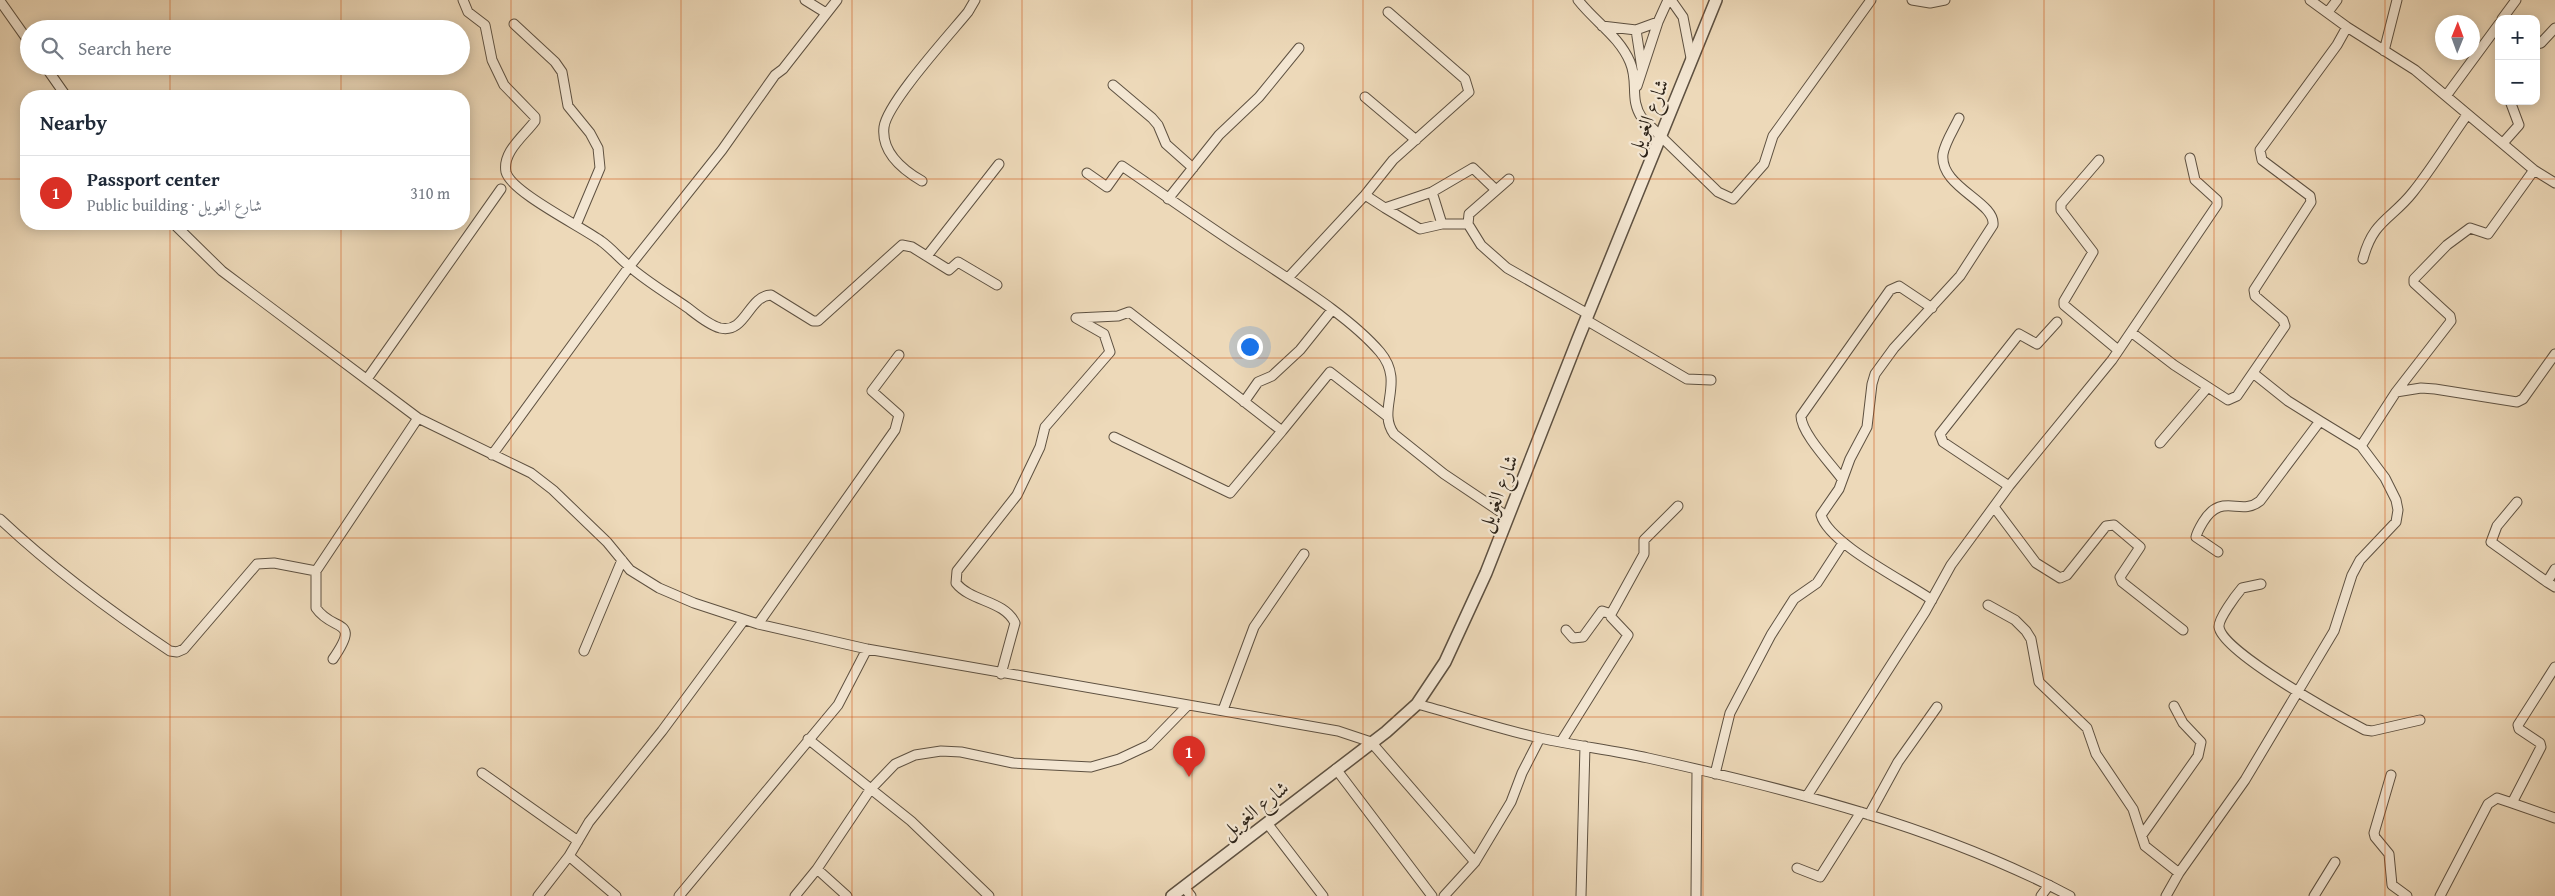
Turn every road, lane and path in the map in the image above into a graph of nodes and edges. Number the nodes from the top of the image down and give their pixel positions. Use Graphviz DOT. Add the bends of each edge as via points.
graph roads {
  1 [pos="463,0"];
  2 [pos="805,0"];
  3 [pos="837,0"];
  4 [pos="975,0"];
  5 [pos="1578,0"];
  6 [pos="1669,0"];
  7 [pos="1716,0"];
  8 [pos="1871,0"];
  9 [pos="1912,0"];
  10 [pos="1945,0"];
  11 [pos="2310,0"];
  12 [pos="2337,0"];
  13 [pos="2397,0"];
  14 [pos="2516,0"];
  15 [pos="0,1"];
  16 [pos="1388,12"];
  17 [pos="2328,12"];
  18 [pos="826,13"];
  19 [pos="2505,15"];
  20 [pos="1658,22"];
  21 [pos="514,24"];
  22 [pos="1602,26"];
  23 [pos="2348,27"];
  24 [pos="2555,28"];
  25 [pos="20,29"];
  26 [pos="2495,29"];
  27 [pos="1636,30"];
  28 [pos="2540,43"];
  29 [pos="1299,48"];
  30 [pos="2384,51"];
  31 [pos="1691,58"];
  32 [pos="1642,72"];
  33 [pos="51,75"];
  34 [pos="1113,85"];
  35 [pos="62,90"];
  36 [pos="1634,93"];
  37 [pos="2446,96"];
  38 [pos="1366,97"];
  39 [pos="2512,105"];
  40 [pos="2467,115"];
  41 [pos="1960,118"];
  42 [pos="1660,135"];
  43 [pos="1416,140"];
  44 [pos="2503,143"];
  45 [pos="2190,158"];
  46 [pos="2099,160"];
  47 [pos="999,164"];
  48 [pos="1193,168"];
  49 [pos="2534,170"];
  50 [pos="1087,173"];
  51 [pos="1509,179"];
  52 [pos="922,181"];
  53 [pos="2555,183"];
  54 [pos="501,189"];
  55 [pos="1496,190"];
  56 [pos="1432,192"];
  57 [pos="1366,195"];
  58 [pos="1168,199"];
  59 [pos="1385,208"];
  60 [pos="1442,224"];
  61 [pos="1468,224"];
  62 [pos="576,225"];
  63 [pos="180,230"];
  64 [pos="927,256"];
  65 [pos="2363,259"];
  66 [pos="630,267"];
  67 [pos="1288,278"];
  68 [pos="997,285"];
  69 [pos="1932,308"];
  70 [pos="1332,310"];
  71 [pos="1587,317"];
  72 [pos="2057,322"];
  73 [pos="2131,332"];
  74 [pos="2118,350"];
  75 [pos="2555,354"];
  76 [pos="899,355"];
  77 [pos="2253,373"];
  78 [pos="367,380"];
  79 [pos="1711,380"];
  80 [pos="2207,388"];
  81 [pos="2396,392"];
  82 [pos="1244,402"];
  83 [pos="1388,417"];
  84 [pos="418,418"];
  85 [pos="2320,421"];
  86 [pos="1282,431"];
  87 [pos="1114,437"];
  88 [pos="2160,442"];
  89 [pos="2361,446"];
  90 [pos="492,456"];
  91 [pos="1842,479"];
  92 [pos="2009,486"];
  93 [pos="2517,502"];
  94 [pos="1678,506"];
  95 [pos="1994,507"];
  96 [pos="1508,517"];
  97 [pos="0,519"];
  98 [pos="1843,544"];
  99 [pos="2218,552"];
  100 [pos="1304,554"];
  101 [pos="622,560"];
  102 [pos="2555,569"];
  103 [pos="316,571"];
  104 [pos="2261,584"];
  105 [pos="2551,585"];
  106 [pos="1932,600"];
  107 [pos="1988,605"];
  108 [pos="1611,614"];
  109 [pos="744,620"];
  110 [pos="758,624"];
  111 [pos="1566,630"];
  112 [pos="2183,630"];
  113 [pos="867,649"];
  114 [pos="584,651"];
  115 [pos="333,659"];
  116 [pos="2555,667"];
  117 [pos="1001,674"];
  118 [pos="2297,692"];
  119 [pos="1417,704"];
  120 [pos="1188,705"];
  121 [pos="2174,706"];
  122 [pos="1937,707"];
  123 [pos="1223,710"];
  124 [pos="2420,720"];
  125 [pos="1540,738"];
  126 [pos="808,739"];
  127 [pos="1371,742"];
  128 [pos="1561,742"];
  129 [pos="1585,746"];
  130 [pos="1336,769"];
  131 [pos="1697,770"];
  132 [pos="482,773"];
  133 [pos="1715,774"];
  134 [pos="2391,775"];
  135 [pos="870,790"];
  136 [pos="1807,796"];
  137 [pos="2512,803"];
  138 [pos="1865,813"];
  139 [pos="2555,818"];
  140 [pos="1267,822"];
  141 [pos="2142,834"];
  142 [pos="578,840"];
  143 [pos="569,856"];
  144 [pos="1475,862"];
  145 [pos="2335,862"];
  146 [pos="1797,868"];
  147 [pos="817,869"];
  148 [pos="2179,873"];
  149 [pos="2049,885"];
  150 [pos="1187,891"];
  151 [pos="538,896"];
  152 [pos="616,896"];
  153 [pos="679,896"];
  154 [pos="796,896"];
  155 [pos="847,896"];
  156 [pos="989,896"];
  157 [pos="1172,896"];
  158 [pos="1323,896"];
  159 [pos="1432,896"];
  160 [pos="1444,896"];
  161 [pos="1581,896"];
  162 [pos="1696,896"];
  163 [pos="2041,896"];
  164 [pos="2070,896"];
  165 [pos="2166,896"];
  166 [pos="2314,896"];
  167 [pos="2407,896"];
  168 [pos="2440,896"];
  1 -- 62 [label="street" via="468,12 485,25 492,60 504,85 534,117 535,121 509,152 506,162 510,182"];
  2 -- 18 [label="street"];
  3 -- 18 [label="street"];
  4 -- 52 [label="street" via="892,106 884,128 889,150 902,170"];
  5 -- 22 [label="street"];
  6 -- 20 [label="street"];
  6 -- 31 [label="street" via="1683,16"];
  7 -- 31 [label="street, شارع الغويل"];
  8 -- 42 [label="street" via="1774,136 1764,164 1735,198 1718,192"];
  9 -- 10 [label="street" via="1930,4"];
  11 -- 17 [label="street"];
  12 -- 17 [label="street"];
  13 -- 30 [label="street"];
  14 -- 19 [label="street"];
  15 -- 25 [label="street"];
  16 -- 43 [label="street" via="1466,79 1469,87 1467,96"];
  17 -- 23 [label="street"];
  18 -- 66 [label="street"];
  20 -- 27 [label="street"];
  20 -- 32 [label="street"];
  21 -- 62 [label="street" via="562,72 568,106 598,148 600,168"];
  22 -- 27 [label="street"];
  22 -- 36 [label="street" via="1628,57 1634,74"];
  23 -- 30 [label="street"];
  23 -- 77 [label="street" via="2260,150 2262,160 2311,199 2254,290 2255,296 2283,320 2285,326"];
  24 -- 28 [label="street"];
  26 -- 37 [label="street"];
  27 -- 32 [label="street"];
  29 -- 48 [label="street"];
  30 -- 37 [label="street" via="2415,70"];
  31 -- 42 [label="street, شارع الغويل"];
  32 -- 36 [label="street"];
  33 -- 35 [label="street"];
  34 -- 48 [label="street" via="1152,118 1166,144"];
  36 -- 42 [label="street" via="1635,108"];
  37 -- 40 [label="street"];
  38 -- 43 [label="street"];
  39 -- 44 [label="street" via="2519,125"];
  40 -- 44 [label="street"];
  40 -- 65 [label="street" via="2412,193 2378,225"];
  41 -- 69 [label="street" via="1944,152 1945,167 1961,188 1990,213 1993,225 1960,276"];
  42 -- 71 [label="street, شارع الغويل"];
  43 -- 57 [label="street" via="1382,171"];
  44 -- 49 [label="street"];
  45 -- 73 [label="street" via="2195,180 2217,200 2217,205"];
  46 -- 74 [label="street" via="2060,207 2093,252 2064,305"];
  47 -- 64 [label="street"];
  48 -- 58 [label="street"];
  49 -- 53 [label="street"];
  49 -- 81 [label="street" via="2489,233 2486,235 2470,228 2447,244 2414,280 2452,318"];
  50 -- 58 [label="street" via="1107,187 1122,166"];
  51 -- 55 [label="street"];
  54 -- 78 [label="street"];
  55 -- 56 [label="street" via="1472,168"];
  55 -- 61 [label="street" via="1469,214"];
  56 -- 59 [label="street"];
  56 -- 60 [label="street"];
  57 -- 59 [label="street"];
  57 -- 67 [label="street"];
  58 -- 67 [label="street"];
  59 -- 60 [label="street" via="1420,229"];
  60 -- 61 [label="street"];
  61 -- 71 [label="street" via="1481,245 1508,268"];
  62 -- 66 [label="street" via="602,241"];
  63 -- 78 [label="street" via="222,271"];
  64 -- 66 [label="street" via="908,245 898,247 818,321 770,295 764,295 758,298 738,325 731,328 720,328 702,318"];
  64 -- 68 [label="street" via="949,270 958,262"];
  66 -- 90 [label="street"];
  67 -- 70 [label="street"];
  69 -- 91 [label="street" via="1894,348 1874,377 1867,427"];
  69 -- 91 [label="street" via="1899,286 1890,290 1801,416 1806,430"];
  70 -- 82 [label="street" via="1300,350 1272,376 1258,382"];
  70 -- 83 [label="street" via="1380,353 1389,366 1392,393"];
  71 -- 79 [label="street" via="1687,379"];
  71 -- 96 [label="street, شارع الغويل"];
  72 -- 92 [label="street" via="2037,344 2019,334 1940,434 1943,442"];
  73 -- 74 [label="street"];
  73 -- 80 [label="street"];
  74 -- 92 [label="street"];
  75 -- 81 [label="street" via="2523,399 2517,402 2435,389"];
  76 -- 110 [label="street" via="872,391 899,415 895,430"];
  77 -- 80 [label="street" via="2232,400"];
  77 -- 85 [label="street"];
  78 -- 84 [label="street"];
  80 -- 88 [label="street"];
  81 -- 89 [label="street"];
  82 -- 86 [label="street"];
  82 -- 117 [label="street" via="1129,312 1118,316 1076,318 1104,334 1110,352 1045,427 1040,447 1017,495 957,572 956,582 961,590 1012,616 1015,624"];
  83 -- 86 [label="street" via="1330,372"];
  83 -- 96 [label="street" via="1388,426 1394,434 1444,474"];
  84 -- 90 [label="street"];
  84 -- 103 [label="street"];
  85 -- 89 [label="street"];
  85 -- 99 [label="street" via="2260,502 2216,507 2210,511 2196,537"];
  86 -- 87 [label="street" via="1230,493"];
  89 -- 118 [label="street" via="2385,478 2396,500 2398,516 2392,527 2360,560 2334,630"];
  90 -- 101 [label="street" via="554,490"];
  91 -- 98 [label="street" via="1839,489 1820,515"];
  92 -- 95 [label="street"];
  93 -- 105 [label="street" via="2497,526 2491,542"];
  94 -- 108 [label="street" via="1644,540 1644,554"];
  95 -- 106 [label="street" via="1951,565"];
  95 -- 112 [label="street" via="2040,567 2060,578 2067,575 2106,526 2114,525 2141,548 2120,580"];
  96 -- 119 [label="street, شارع الغويل" via="1445,662"];
  97 -- 103 [label="street" via="43,558 170,651 184,648 257,564 274,562"];
  98 -- 106 [label="street"];
  98 -- 133 [label="street" via="1817,583 1794,599 1770,635 1730,713"];
  100 -- 123 [label="street" via="1254,627"];
  101 -- 109 [label="street" via="630,570 659,588"];
  101 -- 114 [label="street"];
  102 -- 105 [label="street"];
  103 -- 115 [label="street" via="316,608 344,628 346,634"];
  104 -- 118 [label="street" via="2242,588 2219,621 2219,629 2226,642"];
  106 -- 136 [label="street"];
  107 -- 141 [label="street" via="2015,620 2026,631 2031,639 2039,682 2087,728 2096,754 2133,809"];
  108 -- 111 [label="street" via="1602,611 1583,637 1573,638"];
  108 -- 128 [label="street" via="1627,632 1627,640"];
  109 -- 110 [label="street"];
  109 -- 142 [label="street"];
  110 -- 113 [label="street"];
  113 -- 117 [label="street"];
  113 -- 126 [label="street" via="838,705"];
  116 -- 137 [label="street" via="2518,725 2541,747"];
  117 -- 120 [label="street"];
  118 -- 124 [label="street" via="2365,730"];
  118 -- 148 [label="street" via="2245,780"];
  119 -- 125 [label="street"];
  119 -- 127 [label="street, شارع الغويل"];
  120 -- 123 [label="street"];
  120 -- 135 [label="street" via="1148,745 1119,759 1091,767 1013,763 941,751 916,755 895,764"];
  121 -- 141 [label="street" via="2201,747 2198,756"];
  122 -- 138 [label="street"];
  123 -- 127 [label="street" via="1338,731"];
  125 -- 128 [label="street"];
  125 -- 144 [label="street" via="1511,802"];
  126 -- 135 [label="street"];
  126 -- 153 [label="street"];
  127 -- 130 [label="street, شارع الغويل"];
  127 -- 144 [label="street"];
  128 -- 129 [label="street"];
  129 -- 131 [label="street"];
  129 -- 161 [label="street"];
  130 -- 140 [label="street, شارع الغويل"];
  130 -- 159 [label="street"];
  131 -- 133 [label="street"];
  131 -- 162 [label="street"];
  132 -- 142 [label="street"];
  133 -- 136 [label="street"];
  134 -- 167 [label="street" via="2374,833 2389,854 2392,885"];
  135 -- 147 [label="street"];
  135 -- 156 [label="street" via="911,821"];
  136 -- 138 [label="street"];
  137 -- 139 [label="street"];
  137 -- 168 [label="street" via="2497,798 2488,804"];
  138 -- 146 [label="street" via="1820,877"];
  138 -- 149 [label="street" via="1990,858"];
  140 -- 150 [label="street, شارع الغويل"];
  140 -- 158 [label="street"];
  141 -- 148 [label="street" via="2145,846"];
  142 -- 143 [label="street"];
  143 -- 151 [label="street"];
  143 -- 152 [label="street"];
  144 -- 160 [label="street"];
  145 -- 166 [label="street"];
  147 -- 154 [label="street"];
  147 -- 155 [label="street"];
  148 -- 165 [label="street"];
  149 -- 163 [label="street"];
  149 -- 164 [label="street"];
  150 -- 157 [label="street, شارع الغويل"];
}
